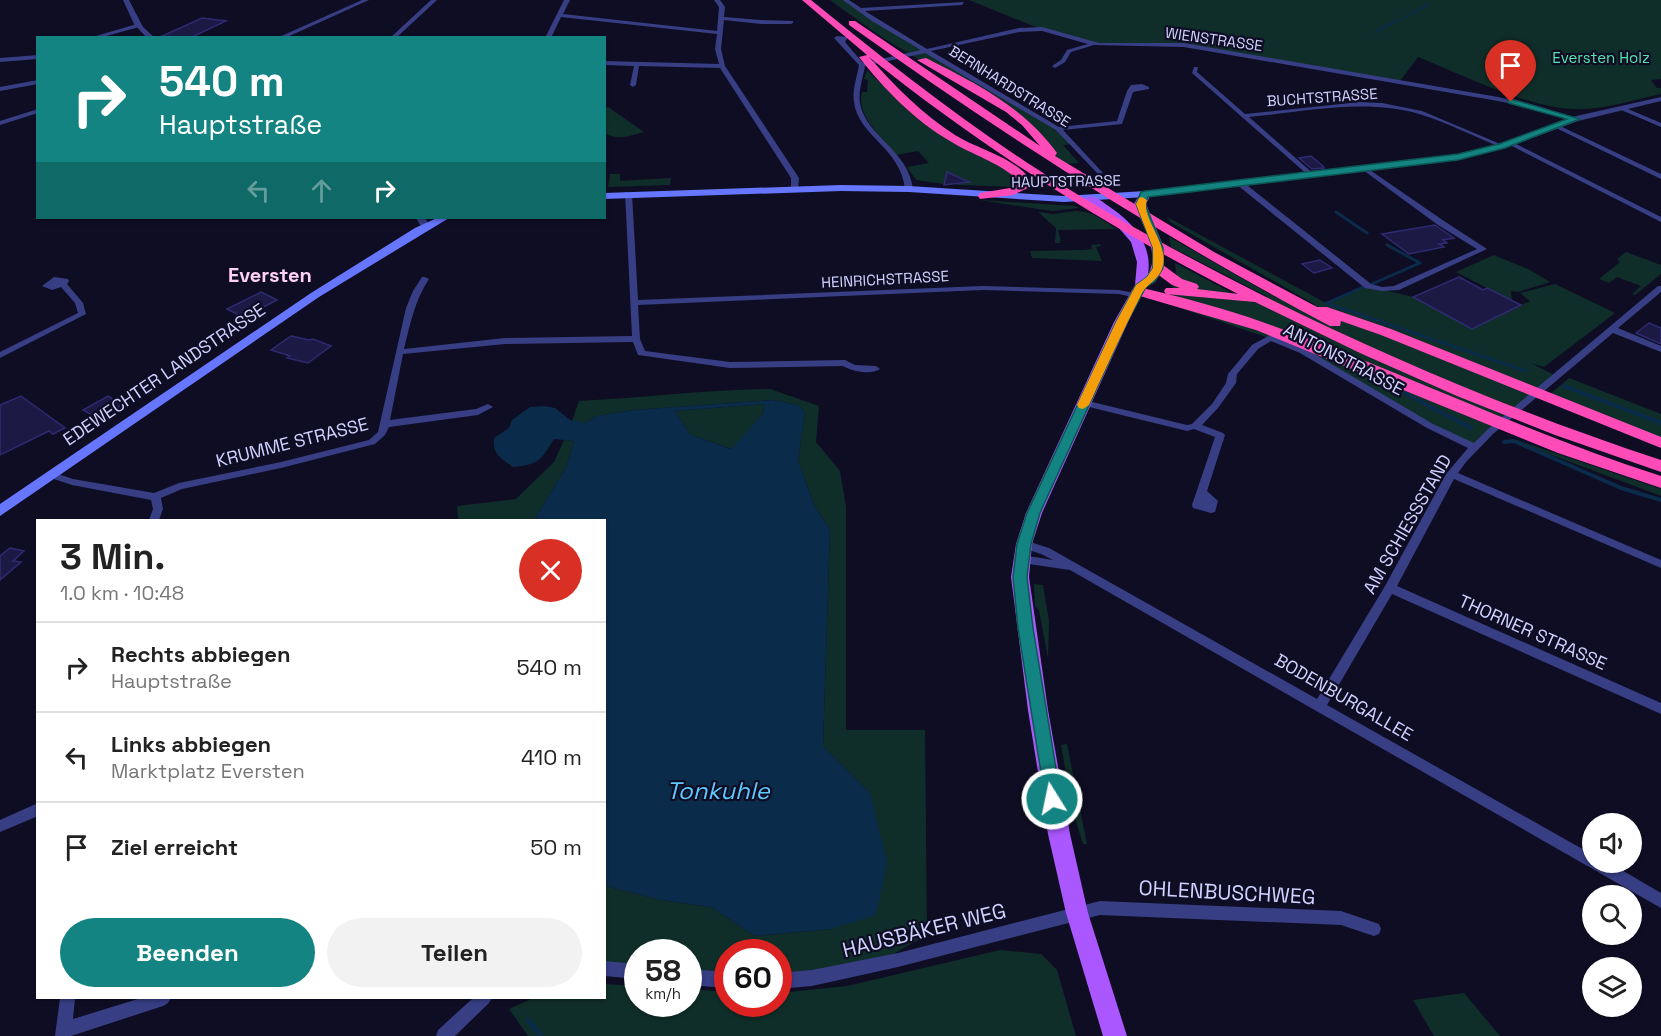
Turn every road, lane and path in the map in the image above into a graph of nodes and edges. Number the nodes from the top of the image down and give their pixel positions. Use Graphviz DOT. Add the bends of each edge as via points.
graph roads {
  1 [pos="126,0"];
  2 [pos="366,0"];
  3 [pos="434,0"];
  4 [pos="567,0"];
  5 [pos="717,0"];
  6 [pos="806,0"];
  7 [pos="846,0"];
  8 [pos="962,3"];
  9 [pos="826,9"];
  10 [pos="860,10"];
  11 [pos="560,15"];
  12 [pos="722,18"];
  13 [pos="845,18"];
  14 [pos="791,22"];
  15 [pos="137,26"];
  16 [pos="859,28"];
  17 [pos="719,33"];
  18 [pos="99,36"];
  19 [pos="150,36"];
  20 [pos="284,36"];
  21 [pos="394,36"];
  22 [pos="549,36"];
  23 [pos="842,42"];
  24 [pos="1093,44"];
  25 [pos="927,50"];
  26 [pos="36,57"];
  27 [pos="0,60"];
  28 [pos="606,63"];
  29 [pos="637,63"];
  30 [pos="862,65"];
  31 [pos="723,66"];
  32 [pos="1055,66"];
  33 [pos="1196,68"];
  34 [pos="36,82"];
  35 [pos="633,85"];
  36 [pos="0,89"];
  37 [pos="1130,91"];
  38 [pos="1661,99"];
  39 [pos="1621,108"];
  40 [pos="36,112"];
  41 [pos="1244,116"];
  42 [pos="1575,119"];
  43 [pos="0,123"];
  44 [pos="1661,125"];
  45 [pos="1556,126"];
  46 [pos="1058,129"];
  47 [pos="1506,144"];
  48 [pos="974,150"];
  49 [pos="1365,169"];
  50 [pos="1100,173"];
  51 [pos="1311,176"];
  52 [pos="1661,177"];
  53 [pos="1240,184"];
  54 [pos="795,189"];
  55 [pos="909,189"];
  56 [pos="1145,194"];
  57 [pos="628,195"];
  58 [pos="606,196"];
  59 [pos="984,196"];
  60 [pos="1096,198"];
  61 [pos="439,219"];
  62 [pos="1661,220"];
  63 [pos="423,222"];
  64 [pos="1150,231"];
  65 [pos="1158,268"];
  66 [pos="425,279"];
  67 [pos="63,284"];
  68 [pos="1661,288"];
  69 [pos="1138,291"];
  70 [pos="1228,297"];
  71 [pos="634,303"];
  72 [pos="1612,329"];
  73 [pos="636,339"];
  74 [pos="1661,349"];
  75 [pos="400,352"];
  76 [pos="0,355"];
  77 [pos="876,369"];
  78 [pos="1084,404"];
  79 [pos="483,410"];
  80 [pos="1530,422"];
  81 [pos="385,424"];
  82 [pos="1195,426"];
  83 [pos="1661,443"];
  84 [pos="1475,447"];
  85 [pos="1661,456"];
  86 [pos="1661,466"];
  87 [pos="1451,474"];
  88 [pos="52,475"];
  89 [pos="1661,482"];
  90 [pos="1201,492"];
  91 [pos="155,497"];
  92 [pos="0,511"];
  93 [pos="154,519"];
  94 [pos="1023,552"];
  95 [pos="1661,564"];
  96 [pos="1390,588"];
  97 [pos="1320,706"];
  98 [pos="1661,709"];
  99 [pos="36,810"];
  100 [pos="0,826"];
  101 [pos="1582,855"];
  102 [pos="1613,873"];
  103 [pos="1661,901"];
  104 [pos="1077,913"];
  105 [pos="1374,929"];
  106 [pos="606,968"];
  107 [pos="624,970"];
  108 [pos="792,980"];
  109 [pos="68,999"];
  110 [pos="160,999"];
  111 [pos="483,999"];
  112 [pos="64,1033"];
  113 [pos="444,1036"];
  114 [pos="1115,1036"];
  1 -- 15 [label="street"];
  2 -- 20 [label="street"];
  3 -- 21 [label="street"];
  4 -- 11 [label="street"];
  5 -- 12 [label="street"];
  6 -- 9 [label="highway"];
  7 -- 10 [label="street, BERNHARDSTRASSE"];
  8 -- 10 [label="street"];
  9 -- 48 [label="highway" via="901,98 939,129"];
  9 -- 80 [label="highway" via="987,141 1060,189 1304,321"];
  10 -- 25 [label="street, BERNHARDSTRASSE"];
  11 -- 17 [label="street"];
  11 -- 22 [label="street"];
  12 -- 14 [label="street"];
  12 -- 17 [label="street"];
  13 -- 16 [label="highway"];
  15 -- 18 [label="street"];
  15 -- 19 [label="street"];
  16 -- 60 [label="highway" via="970,86 1020,119 1066,172"];
  16 -- 80 [label="highway" via="1020,139 1236,269"];
  17 -- 31 [label="street"];
  23 -- 30 [label="street"];
  24 -- 25 [label="street, WIENSTRASSE" via="1030,28"];
  24 -- 32 [label="street" via="1069,51"];
  24 -- 42 [label="street, WIENSTRASSE" via="1184,45 1498,99"];
  25 -- 30 [label="street, WIENSTRASSE"];
  25 -- 46 [label="street, BERNHARDSTRASSE"];
  26 -- 27 [label="street"];
  28 -- 29 [label="street"];
  29 -- 31 [label="street"];
  29 -- 35 [label="street"];
  30 -- 55 [label="street" via="858,107 908,174"];
  31 -- 54 [label="street" via="795,178"];
  33 -- 41 [label="street" via="1194,72"];
  34 -- 36 [label="street"];
  37 -- 46 [label="street" via="1120,123"];
  38 -- 39 [label="street, HAUPTSTRASSE"];
  39 -- 42 [label="street, HAUPTSTRASSE"];
  39 -- 44 [label="street"];
  40 -- 43 [label="street"];
  41 -- 47 [label="street, BUCHTSTRASSE" via="1382,105 1420,112"];
  41 -- 51 [label="street"];
  42 -- 45 [label="street, HAUPTSTRASSE"];
  45 -- 47 [label="street, HAUPTSTRASSE"];
  45 -- 52 [label="street"];
  46 -- 50 [label="street, BERNHARDSTRASSE"];
  47 -- 49 [label="street, HAUPTSTRASSE" via="1450,159"];
  47 -- 62 [label="street, BUCHTSTRASSE"];
  48 -- 59 [label="highway" via="1015,171 1024,181 1019,189"];
  48 -- 60 [label="highway" via="1034,168"];
  49 -- 51 [label="street, HAUPTSTRASSE"];
  49 -- 53 [label="street" via="1484,249 1393,289 1368,286"];
  51 -- 53 [label="street, HAUPTSTRASSE"];
  53 -- 56 [label="street, HAUPTSTRASSE"];
  54 -- 55 [label="main road, HAUPTSTRASSE"];
  54 -- 57 [label="main road, HAUPTSTRASSE"];
  55 -- 59 [label="main road, HAUPTSTRASSE"];
  56 -- 60 [label="main road, HAUPTSTRASSE"];
  56 -- 64 [label="main road" via="1140,204"];
  57 -- 58 [label="main road, HAUPTSTRASSE"];
  57 -- 71 [label="street"];
  59 -- 60 [label="main road, HAUPTSTRASSE"];
  60 -- 64 [label="main road"];
  60 -- 69 [label="main road" via="1136,238 1143,262"];
  61 -- 63 [label="main road, EDEWECHTER LANDSTRASSE"];
  63 -- 88 [label="main road, EDEWECHTER LANDSTRASSE"];
  64 -- 65 [label="main road" via="1158,248"];
  65 -- 69 [label="main road"];
  65 -- 70 [label="highway" via="1177,282"];
  66 -- 75 [label="street, KRUMME STRASSE" via="418,288"];
  67 -- 76 [label="street" via="79,303 82,314"];
  68 -- 72 [label="street, AM SCHIESSSTAND"];
  69 -- 70 [label="highway"];
  69 -- 71 [label="street, HEINRICHSTRASSE" via="981,288"];
  69 -- 78 [label="main road"];
  69 -- 80 [label="highway" via="1276,332 1479,417"];
  70 -- 83 [label="highway" via="1341,315"];
  71 -- 73 [label="street"];
  72 -- 74 [label="street"];
  72 -- 84 [label="street, AM SCHIESSSTAND"];
  73 -- 75 [label="street" via="505,341"];
  73 -- 77 [label="street" via="641,353 730,365 845,363 853,368"];
  75 -- 81 [label="street, KRUMME STRASSE"];
  78 -- 82 [label="street" via="1187,428"];
  78 -- 94 [label="main road" via="1034,513"];
  79 -- 81 [label="street"];
  80 -- 85 [label="highway"];
  80 -- 86 [label="highway"];
  80 -- 89 [label="highway"];
  81 -- 91 [label="street, KRUMME STRASSE" via="378,438 365,444 179,486"];
  82 -- 84 [label="street, ANTONSTRASSE" via="1215,406 1233,374 1255,347 1270,338 1303,351 1430,426"];
  82 -- 90 [label="street" via="1220,435"];
  84 -- 87 [label="street, AM SCHIESSSTAND"];
  87 -- 95 [label="street"];
  87 -- 96 [label="street, AM SCHIESSSTAND"];
  88 -- 91 [label="street"];
  88 -- 92 [label="main road, EDEWECHTER LANDSTRASSE"];
  91 -- 93 [label="street" via="159,510"];
  94 -- 97 [label="street, BODENBURGALLEE" via="1074,567"];
  94 -- 104 [label="main road" via="1020,577 1025,628 1059,834"];
  96 -- 97 [label="street, AM SCHIESSSTAND"];
  96 -- 98 [label="street, THORNER STRASSE"];
  97 -- 101 [label="street, BODENBURGALLEE"];
  99 -- 100 [label="street"];
  102 -- 103 [label="street, BODENBURGALLEE"];
  104 -- 105 [label="street, OHLENBUSCHWEG" via="1105,908 1272,914 1341,918"];
  104 -- 108 [label="street, HAUSBÄKER WEG" via="897,960"];
  104 -- 114 [label="main road"];
  106 -- 107 [label="street"];
  109 -- 112 [label="street"];
  110 -- 112 [label="street"];
  111 -- 113 [label="street"];
}
